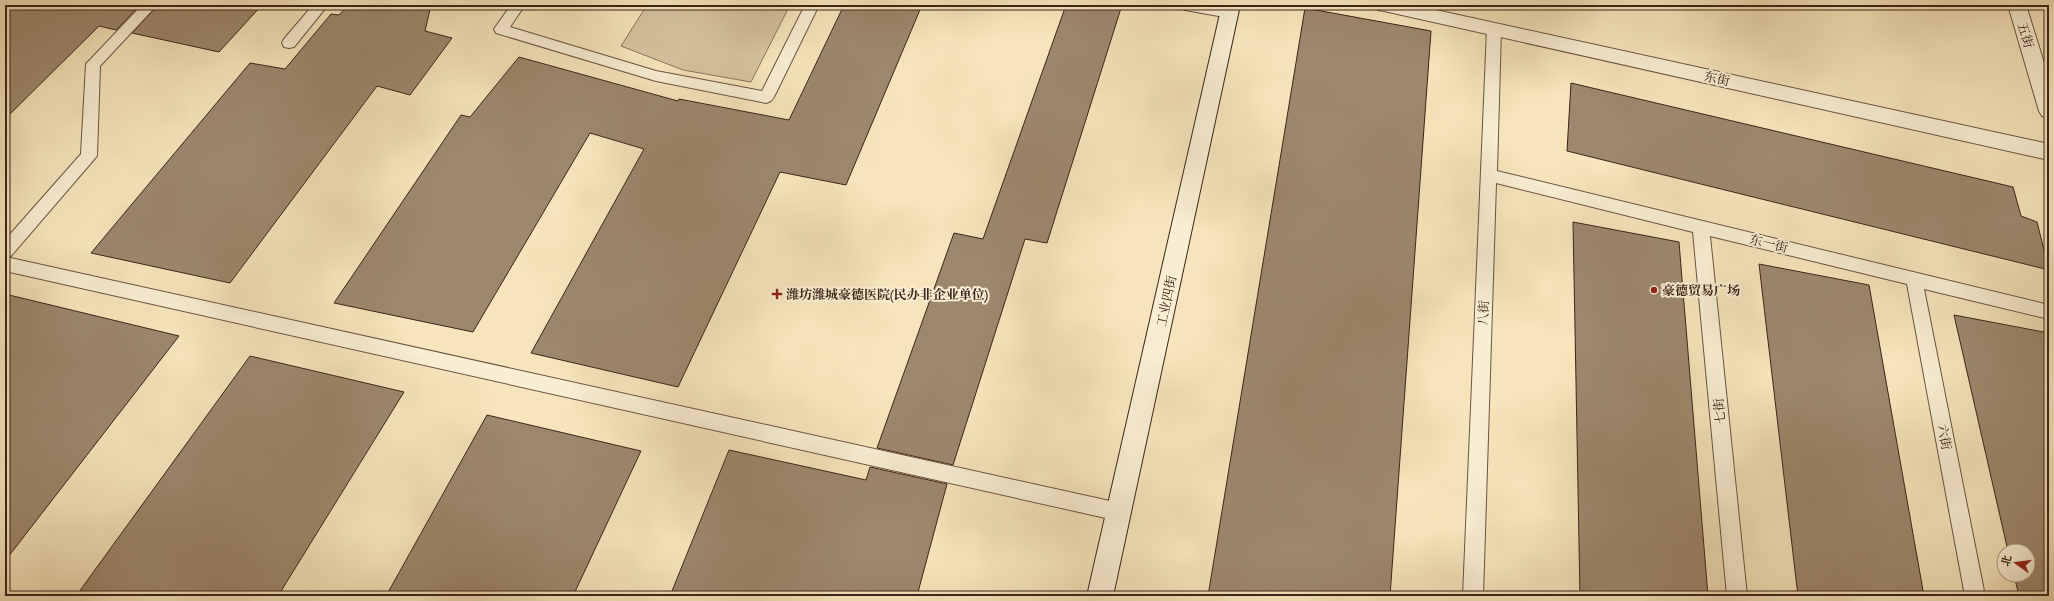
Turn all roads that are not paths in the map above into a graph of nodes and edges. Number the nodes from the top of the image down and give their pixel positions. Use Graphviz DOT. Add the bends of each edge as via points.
graph roads {
  1 [pos="150,5"];
  2 [pos="321,5"];
  3 [pos="518,5"];
  4 [pos="812,5"];
  5 [pos="1186,5"];
  6 [pos="1384,5"];
  7 [pos="2017,5"];
  8 [pos="1231,9"];
  9 [pos="1494,29"];
  10 [pos="289,43"];
  11 [pos="2049,111"];
  12 [pos="2049,152"];
  13 [pos="1488,175"];
  14 [pos="1701,227"];
  15 [pos="5,251"];
  16 [pos="5,264"];
  17 [pos="1914,279"];
  18 [pos="2049,312"];
  19 [pos="1119,512"];
  20 [pos="1100,596"];
  21 [pos="1473,596"];
  22 [pos="1737,596"];
  23 [pos="1975,596"];
  1 -- 15 [label="lane" via="93,64 89,156"];
  2 -- 10 [label="lane"];
  3 -- 4 [label="lane" via="501,29 656,76 766,97"];
  5 -- 8 [label="lane"];
  6 -- 9 [label="street, 东街"];
  7 -- 11 [label="street, 五街"];
  8 -- 19 [label="street, 工业四街"];
  9 -- 12 [label="street, 东街"];
  9 -- 13 [label="lane, 八街"];
  13 -- 14 [label="lane, 东一街"];
  13 -- 21 [label="lane, 八街"];
  14 -- 17 [label="lane, 东一街"];
  14 -- 22 [label="lane, 七街"];
  16 -- 19 [label="lane"];
  17 -- 18 [label="lane, 东一街"];
  17 -- 23 [label="lane, 六街"];
  19 -- 20 [label="street, 工业四街"];
}
